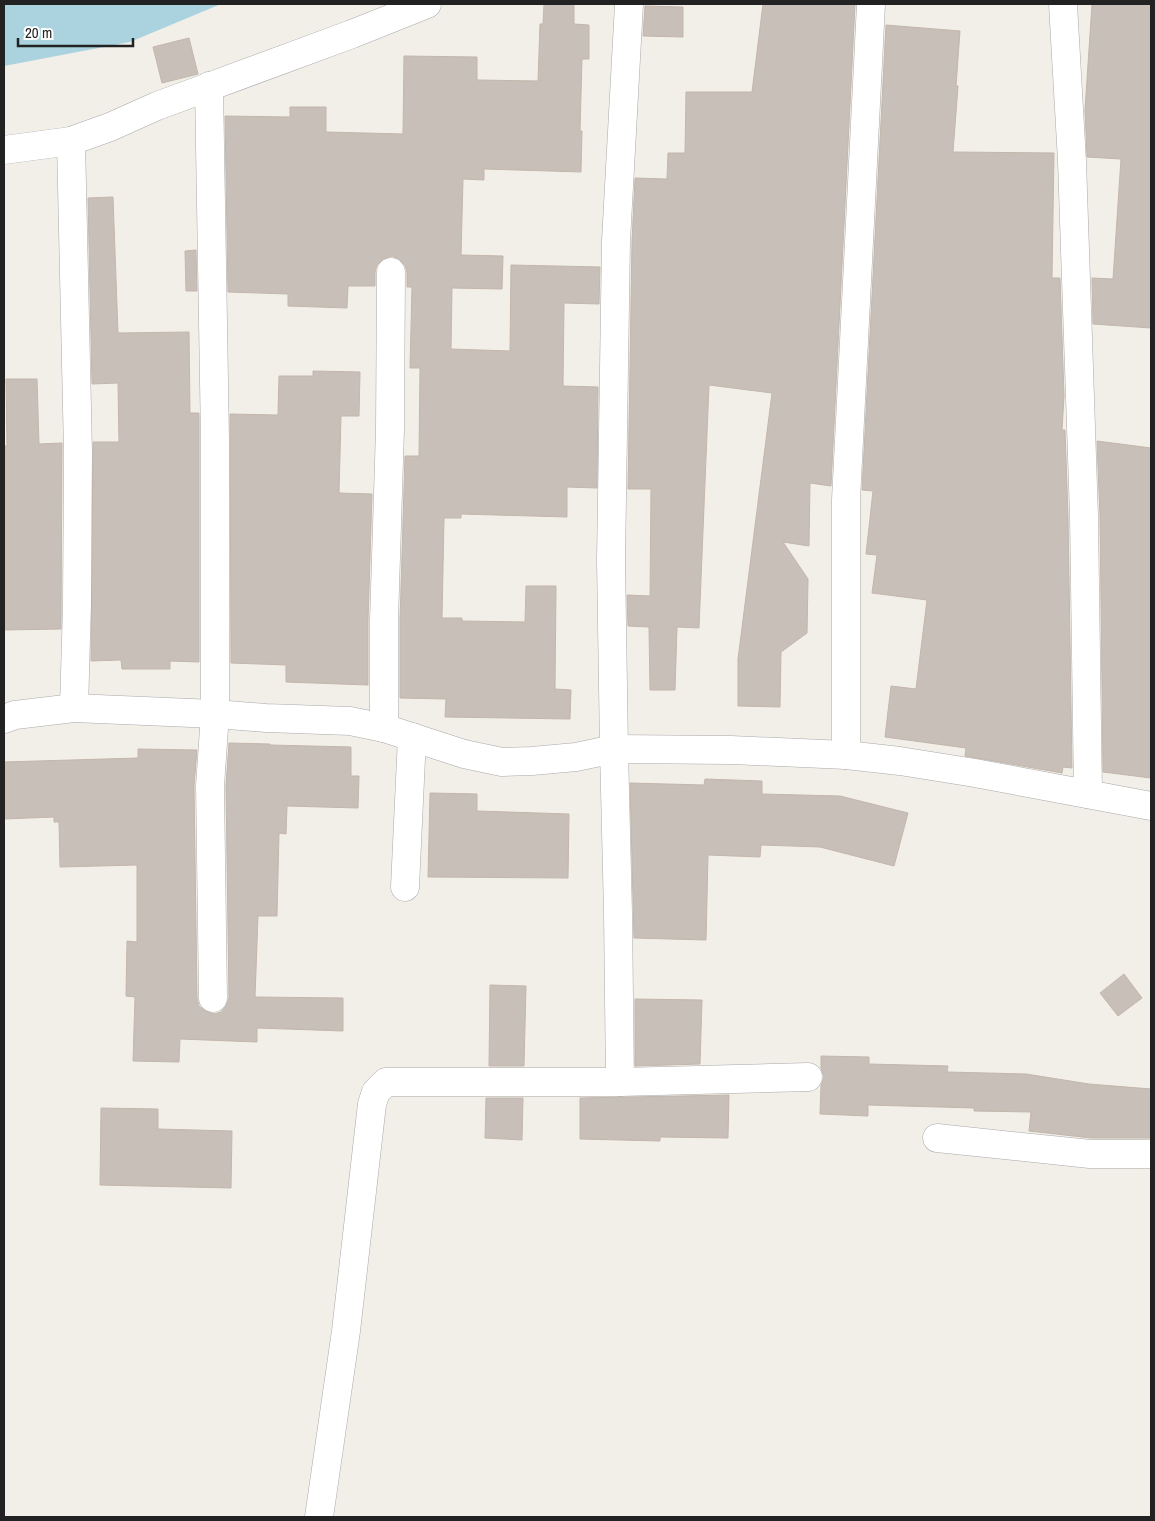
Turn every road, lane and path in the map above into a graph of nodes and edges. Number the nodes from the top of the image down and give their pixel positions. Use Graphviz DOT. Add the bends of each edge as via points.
graph roads {
  1 [pos="427,4"];
  2 [pos="629,4"];
  3 [pos="871,4"];
  4 [pos="1063,4"];
  5 [pos="209,86"];
  6 [pos="70,141"];
  7 [pos="4,150"];
  8 [pos="391,272"];
  9 [pos="74,708"];
  10 [pos="215,714"];
  11 [pos="4,719"];
  12 [pos="384,728"];
  13 [pos="412,737"];
  14 [pos="614,749"];
  15 [pos="846,755"];
  16 [pos="1088,794"];
  17 [pos="1151,806"];
  18 [pos="405,887"];
  19 [pos="213,998"];
  20 [pos="808,1077"];
  21 [pos="620,1082"];
  22 [pos="937,1138"];
  23 [pos="1151,1154"];
  24 [pos="319,1517"];
  1 -- 5 [label="street"];
  2 -- 14 [label="street" via="616,252 611,560"];
  3 -- 15 [label="street" via="846,500"];
  4 -- 16 [label="street" via="1072,161 1084,516"];
  5 -- 6 [label="street"];
  5 -- 10 [label="street" via="215,440"];
  6 -- 7 [label="street"];
  6 -- 9 [label="street" via="78,452"];
  8 -- 12 [label="street"];
  9 -- 10 [label="street"];
  9 -- 11 [label="street"];
  10 -- 12 [label="street" via="350,721"];
  10 -- 19 [label="street" via="210,786"];
  12 -- 13 [label="street"];
  13 -- 14 [label="street" via="502,762 576,757"];
  13 -- 18 [label="street"];
  14 -- 15 [label="street"];
  14 -- 21 [label="street"];
  15 -- 16 [label="street" via="975,773"];
  16 -- 17 [label="street"];
  20 -- 21 [label="street"];
  21 -- 24 [label="street" via="386,1082 376,1092"];
  22 -- 23 [label="street" via="1090,1154"];
}
